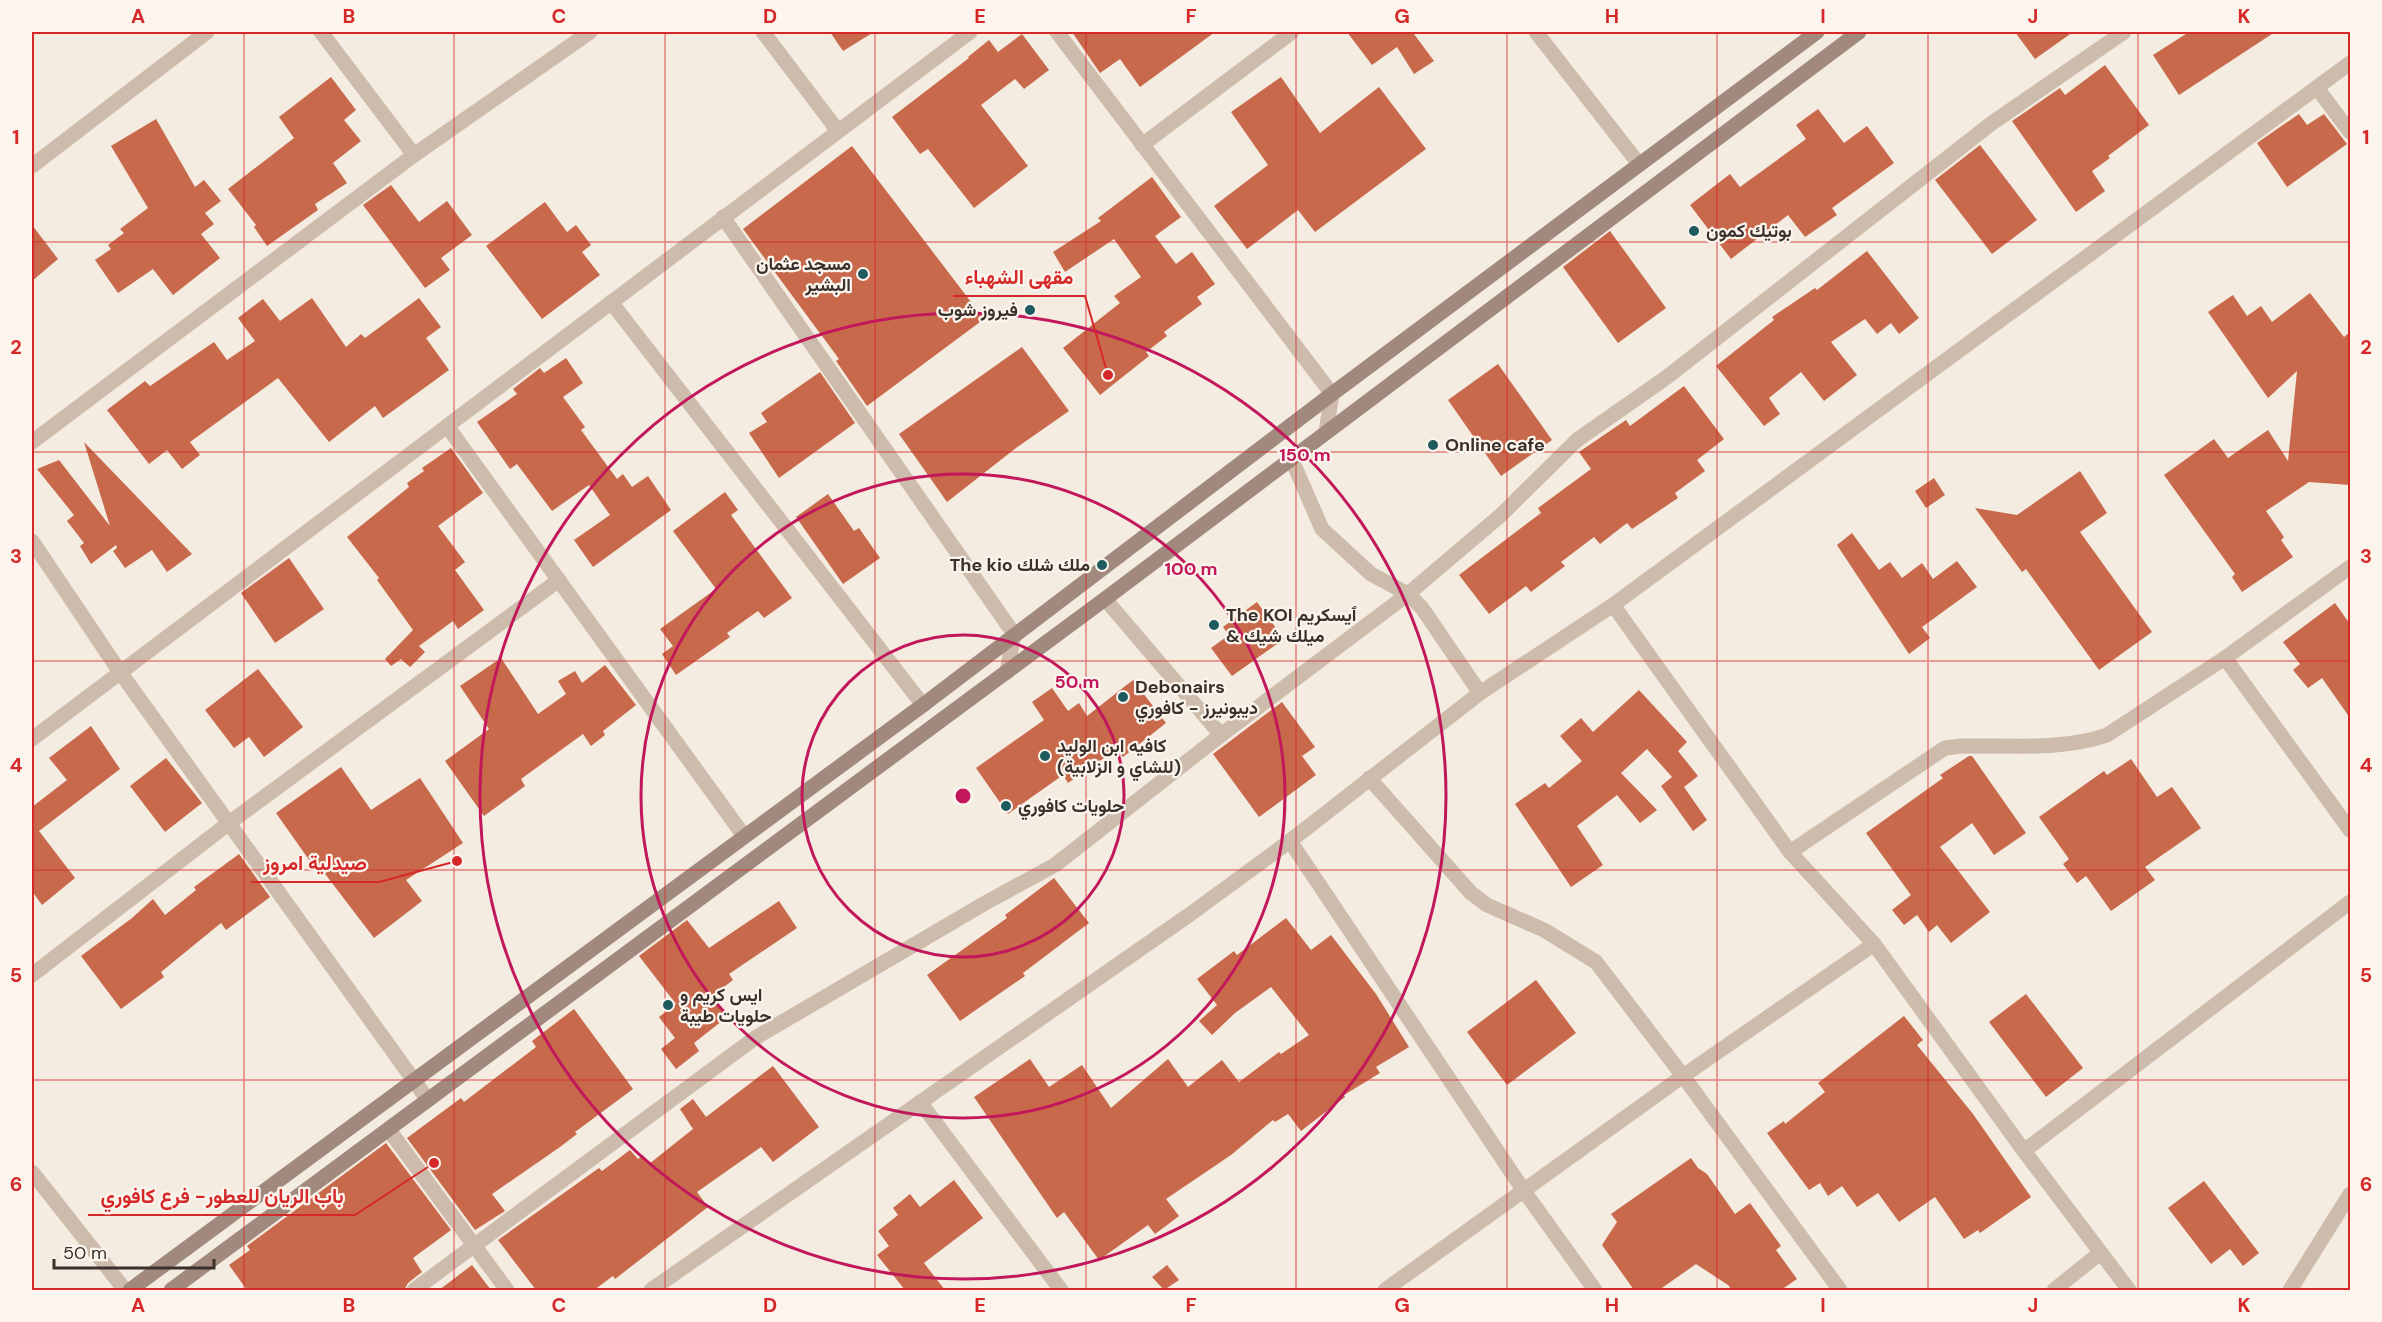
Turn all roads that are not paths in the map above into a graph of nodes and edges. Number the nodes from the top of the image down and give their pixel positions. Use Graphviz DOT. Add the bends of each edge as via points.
graph roads {
  1 [pos="207,32"];
  2 [pos="321,32"];
  3 [pos="590,32"];
  4 [pos="764,32"];
  5 [pos="970,32"];
  6 [pos="1057,32"];
  7 [pos="1292,32"];
  8 [pos="1536,32"];
  9 [pos="1817,32"];
  10 [pos="1859,32"];
  11 [pos="2124,32"];
  12 [pos="2350,63"];
  13 [pos="2317,88"];
  14 [pos="838,131"];
  15 [pos="2350,132"];
  16 [pos="1143,145"];
  17 [pos="414,155"];
  18 [pos="32,163"];
  19 [pos="1639,164"];
  20 [pos="723,217"];
  21 [pos="611,302"];
  22 [pos="1332,394"];
  23 [pos="447,426"];
  24 [pos="1326,432"];
  25 [pos="32,441"];
  26 [pos="1291,458"];
  27 [pos="32,541"];
  28 [pos="38,560"];
  29 [pos="2350,567"];
  30 [pos="559,580"];
  31 [pos="1408,594"];
  32 [pos="1105,599"];
  33 [pos="1613,605"];
  34 [pos="1014,634"];
  35 [pos="2225,658"];
  36 [pos="120,672"];
  37 [pos="1007,672"];
  38 [pos="1480,693"];
  39 [pos="923,705"];
  40 [pos="1221,735"];
  41 [pos="32,739"];
  42 [pos="1369,778"];
  43 [pos="229,823"];
  44 [pos="2350,830"];
  45 [pos="744,836"];
  46 [pos="1290,841"];
  47 [pos="1790,852"];
  48 [pos="2350,902"];
  49 [pos="1874,944"];
  50 [pos="32,975"];
  51 [pos="1683,1076"];
  52 [pos="414,1080"];
  53 [pos="428,1100"];
  54 [pos="920,1102"];
  55 [pos="389,1130"];
  56 [pos="2024,1151"];
  57 [pos="32,1172"];
  58 [pos="1524,1191"];
  59 [pos="2350,1194"];
  60 [pos="474,1246"];
  61 [pos="2100,1253"];
  62 [pos="125,1290"];
  63 [pos="130,1290"];
  64 [pos="171,1290"];
  65 [pos="414,1290"];
  66 [pos="507,1290"];
  67 [pos="651,1290"];
  68 [pos="1061,1290"];
  69 [pos="1385,1290"];
  70 [pos="1595,1290"];
  71 [pos="1840,1290"];
  72 [pos="2054,1290"];
  73 [pos="2129,1290"];
  74 [pos="2290,1290"];
  1 -- 18 [label="street"];
  2 -- 17 [label="street"];
  3 -- 17 [label="street"];
  4 -- 14 [label="street"];
  5 -- 14 [label="street"];
  6 -- 16 [label="street"];
  7 -- 16 [label="street"];
  8 -- 19 [label="street"];
  9 -- 19 [label="street"];
  10 -- 24 [label="street"];
  11 -- 31 [label="street" via="1992,123 1667,377 1577,440 1501,515"];
  12 -- 13 [label="street"];
  13 -- 15 [label="street"];
  13 -- 33 [label="street"];
  14 -- 20 [label="street"];
  16 -- 22 [label="street"];
  17 -- 25 [label="street"];
  19 -- 22 [label="street"];
  20 -- 21 [label="street"];
  20 -- 34 [label="street"];
  21 -- 23 [label="street"];
  21 -- 39 [label="street"];
  22 -- 24 [label="street"];
  22 -- 34 [label="street"];
  23 -- 30 [label="street"];
  23 -- 36 [label="street"];
  24 -- 26 [label="street"];
  26 -- 31 [label="street" via="1322,529 1371,574"];
  26 -- 32 [label="street"];
  27 -- 28 [label="street"];
  28 -- 36 [label="street"];
  29 -- 35 [label="street"];
  30 -- 43 [label="street"];
  30 -- 45 [label="street"];
  31 -- 38 [label="street" via="1422,608"];
  31 -- 40 [label="street"];
  32 -- 37 [label="street"];
  32 -- 40 [label="street"];
  33 -- 38 [label="street"];
  33 -- 47 [label="street"];
  34 -- 37 [label="street"];
  34 -- 39 [label="street"];
  35 -- 44 [label="street"];
  35 -- 47 [label="street" via="2107,735 2087,742 1945,748"];
  36 -- 41 [label="street"];
  36 -- 43 [label="street"];
  37 -- 53 [label="street"];
  38 -- 42 [label="street"];
  39 -- 45 [label="street"];
  40 -- 60 [label="street" via="1055,865 755,1038"];
  42 -- 46 [label="street"];
  42 -- 51 [label="street" via="1471,893 1596,962"];
  43 -- 50 [label="street"];
  43 -- 52 [label="street"];
  45 -- 52 [label="street"];
  46 -- 54 [label="street"];
  46 -- 58 [label="street"];
  47 -- 49 [label="street"];
  48 -- 56 [label="street"];
  49 -- 51 [label="street"];
  49 -- 56 [label="street"];
  51 -- 58 [label="street"];
  51 -- 71 [label="street"];
  52 -- 53 [label="street"];
  52 -- 63 [label="street"];
  53 -- 55 [label="street"];
  54 -- 67 [label="street"];
  54 -- 68 [label="street"];
  55 -- 60 [label="street"];
  55 -- 64 [label="street"];
  56 -- 61 [label="street"];
  57 -- 62 [label="street"];
  58 -- 69 [label="street"];
  58 -- 70 [label="street"];
  59 -- 74 [label="street"];
  60 -- 65 [label="street"];
  60 -- 66 [label="street"];
  61 -- 72 [label="street"];
  61 -- 73 [label="street"];
}
